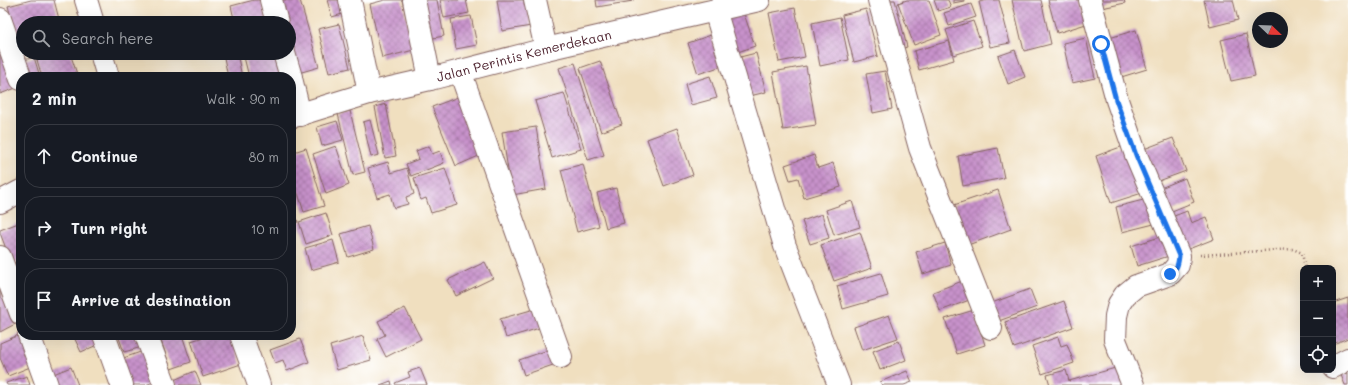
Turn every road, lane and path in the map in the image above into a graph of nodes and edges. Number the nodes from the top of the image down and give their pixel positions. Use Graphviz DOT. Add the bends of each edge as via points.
graph roads {
  1 [pos="86,0"];
  2 [pos="271,0"];
  3 [pos="350,0"];
  4 [pos="414,0"];
  5 [pos="535,0"];
  6 [pos="759,0"];
  7 [pos="879,0"];
  8 [pos="1090,0"];
  9 [pos="684,9"];
  10 [pos="715,10"];
  11 [pos="91,16"];
  12 [pos="275,16"];
  13 [pos="0,19"];
  14 [pos="546,49"];
  15 [pos="103,60"];
  16 [pos="286,60"];
  17 [pos="460,71"];
  18 [pos="19,72"];
  19 [pos="107,72"];
  20 [pos="289,72"];
  21 [pos="430,79"];
  22 [pos="369,93"];
  23 [pos="296,116"];
  24 [pos="16,194"];
  25 [pos="0,202"];
  26 [pos="1179,256"];
  27 [pos="0,257"];
  28 [pos="1305,265"];
  29 [pos="16,300"];
  30 [pos="991,328"];
  31 [pos="31,340"];
  32 [pos="106,340"];
  33 [pos="148,340"];
  34 [pos="243,340"];
  35 [pos="561,358"];
  36 [pos="1348,359"];
  37 [pos="1336,365"];
  38 [pos="1331,373"];
  39 [pos="47,385"];
  40 [pos="122,385"];
  41 [pos="165,385"];
  42 [pos="259,385"];
  43 [pos="839,385"];
  44 [pos="1133,385"];
  45 [pos="1335,385"];
  1 -- 11 [label="street"];
  2 -- 12 [label="street"];
  3 -- 22 [label="street"];
  4 -- 21 [label="street"];
  5 -- 14 [label="street"];
  6 -- 10 [label="street, Jalan Perintis Kemerdekaan"];
  7 -- 30 [label="street" via="920,148"];
  8 -- 26 [label="street" via="1116,100 1136,155"];
  9 -- 10 [label="street, Jalan Perintis Kemerdekaan"];
  9 -- 14 [label="street, Jalan Perintis Kemerdekaan"];
  10 -- 43 [label="street" via="785,246"];
  13 -- 18 [label="street"];
  14 -- 17 [label="street, Jalan Perintis Kemerdekaan"];
  15 -- 19 [label="street"];
  16 -- 20 [label="street"];
  17 -- 21 [label="street, Jalan Perintis Kemerdekaan"];
  17 -- 35 [label="street"];
  21 -- 22 [label="street, Jalan Perintis Kemerdekaan"];
  22 -- 23 [label="street, Jalan Perintis Kemerdekaan"];
  24 -- 25 [label="street"];
  26 -- 28 [label="path" via="1293,249 1302,253"];
  26 -- 44 [label="street" via="1178,265 1170,274 1136,286 1118,304 1115,340"];
  27 -- 29 [label="street"];
  31 -- 39 [label="street"];
  32 -- 40 [label="street"];
  33 -- 41 [label="street"];
  34 -- 42 [label="street"];
  36 -- 37 [label="street"];
  38 -- 45 [label="street"];
}
